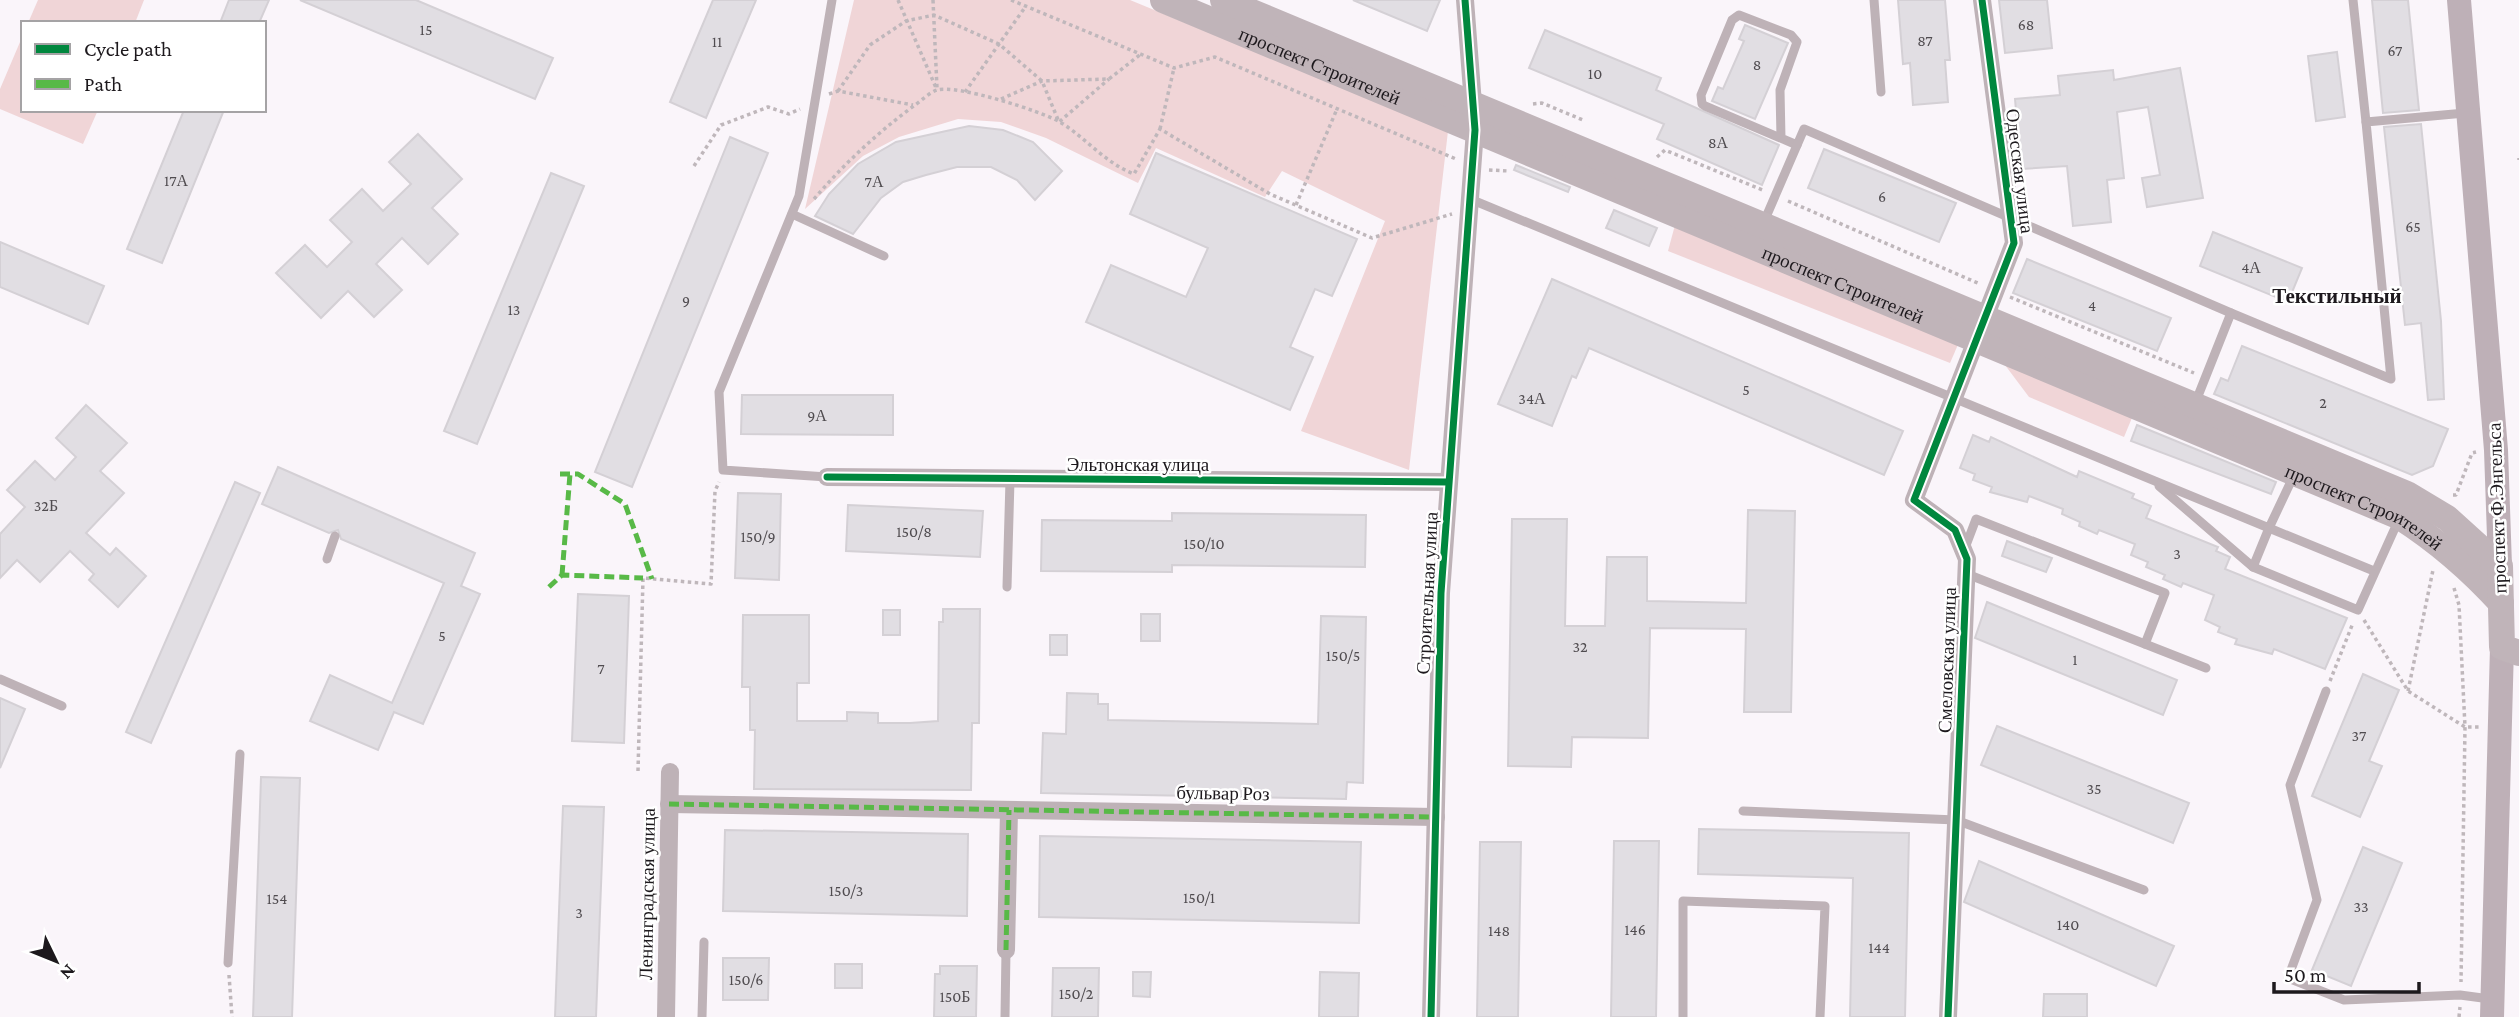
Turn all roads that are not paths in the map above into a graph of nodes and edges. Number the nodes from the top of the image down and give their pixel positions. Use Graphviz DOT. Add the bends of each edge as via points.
graph roads {
  1 [pos="832,0"];
  2 [pos="1163,0"];
  3 [pos="1223,0"];
  4 [pos="1465,0"];
  5 [pos="1874,0"];
  6 [pos="1982,0"];
  7 [pos="2353,0"];
  8 [pos="2459,0"];
  9 [pos="1881,92"];
  10 [pos="2467,113"];
  11 [pos="1474,117"];
  12 [pos="2366,122"];
  13 [pos="1781,138"];
  14 [pos="1797,145"];
  15 [pos="1470,199"];
  16 [pos="792,214"];
  17 [pos="2010,218"];
  18 [pos="1762,225"];
  19 [pos="884,256"];
  20 [pos="2231,313"];
  21 [pos="1981,329"];
  22 [pos="1955,397"];
  23 [pos="2194,405"];
  24 [pos="2295,473"];
  25 [pos="827,477"];
  26 [pos="2151,479"];
  27 [pos="1010,480"];
  28 [pos="1448,482"];
  29 [pos="2399,517"];
  30 [pos="2269,528"];
  31 [pos="335,536"];
  32 [pos="1965,549"];
  33 [pos="327,559"];
  34 [pos="2500,566"];
  35 [pos="2253,567"];
  36 [pos="2374,571"];
  37 [pos="1967,574"];
  38 [pos="1007,587"];
  39 [pos="2501,603"];
  40 [pos="2145,644"];
  41 [pos="2511,650"];
  42 [pos="2206,668"];
  43 [pos="0,679"];
  44 [pos="2326,691"];
  45 [pos="62,706"];
  46 [pos="240,754"];
  47 [pos="670,772"];
  48 [pos="669,804"];
  49 [pos="1009,810"];
  50 [pos="1743,811"];
  51 [pos="1436,817"];
  52 [pos="1956,820"];
  53 [pos="2144,890"];
  54 [pos="704,942"];
  55 [pos="1006,950"];
  56 [pos="228,962"];
  57 [pos="2492,1008"];
  58 [pos="666,1017"];
  59 [pos="702,1017"];
  60 [pos="1005,1017"];
  61 [pos="1432,1017"];
  62 [pos="1683,1017"];
  63 [pos="1820,1017"];
  64 [pos="1948,1017"];
  1 -- 16 [label="lane" via="818,99"];
  2 -- 11 [label="main road, проспект Строителей"];
  3 -- 11 [label="main road, проспект Строителей"];
  4 -- 11 [label="street, Строительная улица"];
  5 -- 9 [label="lane"];
  6 -- 17 [label="street, Одесская улица"];
  7 -- 12 [label="lane"];
  8 -- 10 [label="street, проспект Ф.Энгельса"];
  10 -- 12 [label="lane"];
  10 -- 34 [label="street, проспект Ф.Энгельса" via="2496,450"];
  11 -- 15 [label="street, Строительная улица"];
  11 -- 18 [label="main road, проспект Строителей"];
  11 -- 21 [label="main road, проспект Строителей"];
  12 -- 20 [label="lane" via="2391,379"];
  13 -- 13 [label="lane" via="1704,106 1700,99 1732,20 1739,15 1791,35 1797,42 1780,90"];
  13 -- 14 [label="lane"];
  14 -- 17 [label="lane" via="1804,129"];
  14 -- 18 [label="lane"];
  15 -- 22 [label="lane"];
  15 -- 28 [label="street, Строительная улица"];
  16 -- 19 [label="lane"];
  16 -- 25 [label="lane" via="719,392 723,470"];
  17 -- 20 [label="lane"];
  17 -- 21 [label="street, Одесская улица" via="2014,243"];
  18 -- 21 [label="main road, проспект Строителей"];
  20 -- 23 [label="lane"];
  21 -- 22 [label="street"];
  21 -- 23 [label="main road, проспект Строителей"];
  21 -- 24 [label="main road, проспект Строителей"];
  22 -- 26 [label="lane"];
  22 -- 32 [label="street" via="1914,500 1955,530"];
  23 -- 34 [label="main road, проспект Строителей" via="2407,494 2448,518"];
  24 -- 29 [label="main road, проспект Строителей"];
  24 -- 30 [label="lane"];
  25 -- 27 [label="street, Эльтонская улица"];
  26 -- 30 [label="lane"];
  26 -- 35 [label="lane"];
  27 -- 28 [label="street, Эльтонская улица"];
  27 -- 38 [label="lane"];
  28 -- 51 [label="street, Строительная улица"];
  29 -- 36 [label="lane"];
  29 -- 39 [label="main road, проспект Строителей" via="2439,541"];
  30 -- 35 [label="lane"];
  30 -- 36 [label="lane"];
  31 -- 33 [label="lane"];
  32 -- 37 [label="street, Смеловская улица"];
  32 -- 40 [label="lane" via="1976,519 2165,593"];
  34 -- 39 [label="main road, проспект Ф.Энгельса"];
  35 -- 36 [label="lane" via="2358,610"];
  37 -- 40 [label="lane"];
  37 -- 52 [label="street, Смеловская улица"];
  39 -- 41 [label="main road, проспект Ф.Энгельса"];
  40 -- 42 [label="lane"];
  41 -- 57 [label="street, проспект Ф.Энгельса" via="2500,727"];
  43 -- 45 [label="lane"];
  44 -- 57 [label="lane" via="2290,785 2316,900 2288,978 2344,1000 2460,995"];
  46 -- 56 [label="lane"];
  47 -- 48 [label="street, Ленинградская улица"];
  48 -- 49 [label="street, бульвар Роз"];
  48 -- 58 [label="street, Ленинградская улица"];
  49 -- 51 [label="street, бульвар Роз"];
  49 -- 55 [label="street"];
  50 -- 52 [label="lane"];
  51 -- 61 [label="street, Строительная улица"];
  52 -- 53 [label="lane"];
  52 -- 64 [label="street, Смеловская улица"];
  54 -- 59 [label="lane"];
  55 -- 60 [label="lane"];
  62 -- 63 [label="lane" via="1683,901 1825,906"];
}
